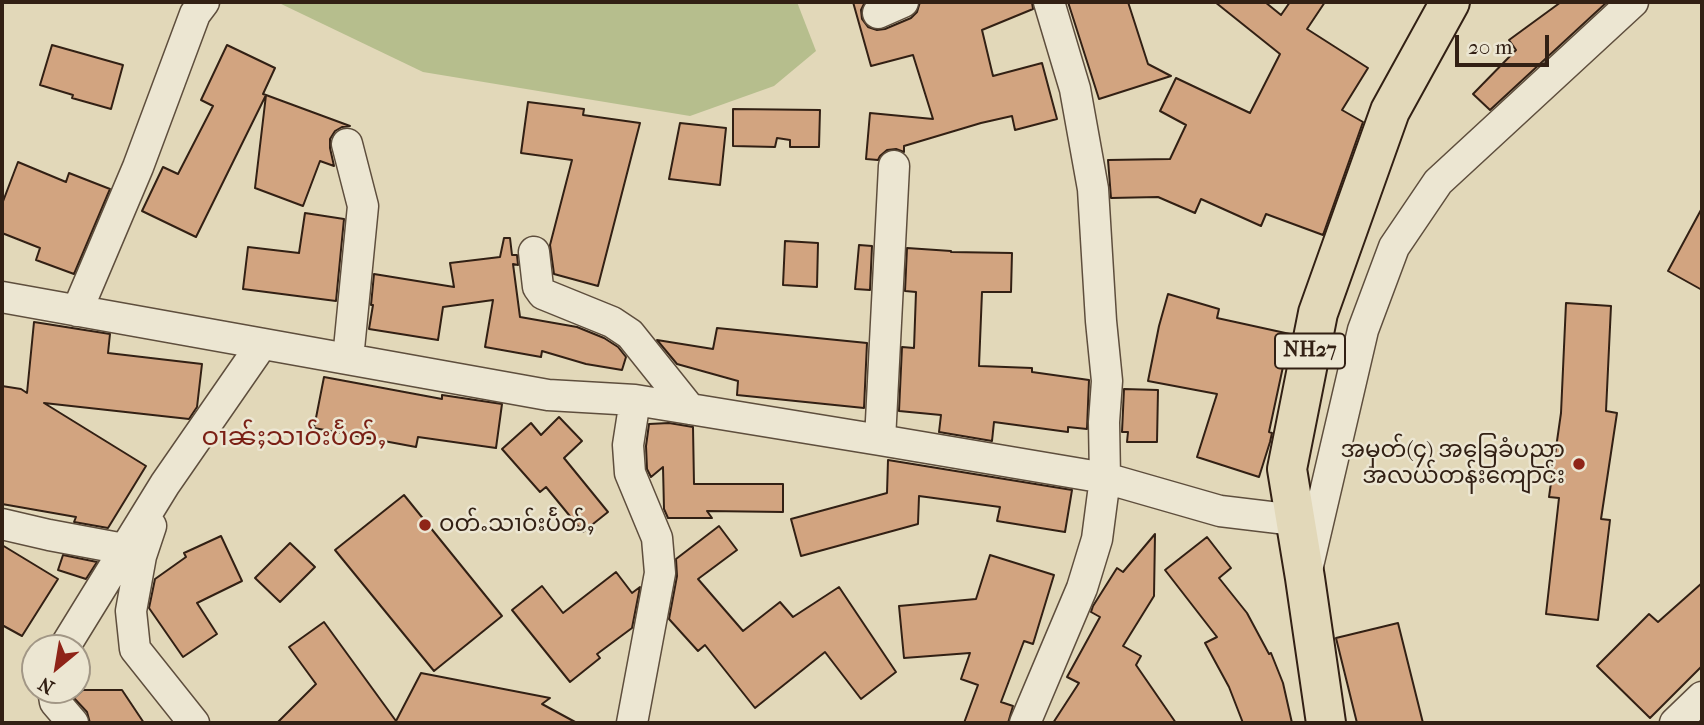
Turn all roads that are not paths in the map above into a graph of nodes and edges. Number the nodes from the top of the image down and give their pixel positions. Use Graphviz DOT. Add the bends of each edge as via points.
graph roads {
  1 [pos="204,2"];
  2 [pos="1049,2"];
  3 [pos="1450,2"];
  4 [pos="1633,2"];
  5 [pos="347,144"];
  6 [pos="894,166"];
  7 [pos="534,252"];
  8 [pos="2,297"];
  9 [pos="77,311"];
  10 [pos="262,344"];
  11 [pos="348,359"];
  12 [pos="635,400"];
  13 [pos="691,409"];
  14 [pos="880,440"];
  15 [pos="1105,478"];
  16 [pos="165,484"];
  17 [pos="1295,520"];
  18 [pos="2,524"];
  19 [pos="124,550"];
  20 [pos="1305,578"];
  21 [pos="73,634"];
  22 [pos="1702,697"];
  23 [pos="57,704"];
  24 [pos="73,723"];
  25 [pos="194,723"];
  26 [pos="632,723"];
  27 [pos="1025,723"];
  28 [pos="1326,723"];
  29 [pos="1675,723"];
  1 -- 9 [label="street" via="195,14 138,167"];
  2 -- 15 [label="street" via="1075,89 1093,189 1107,381"];
  3 -- 17 [label="highway, NH27" via="1390,111 1318,313 1287,469"];
  4 -- 20 [label="street" via="1438,182 1394,247 1363,330"];
  5 -- 11 [label="street" via="363,206"];
  6 -- 14 [label="street"];
  7 -- 13 [label="street" via="538,287 544,294 630,334"];
  8 -- 9 [label="street"];
  9 -- 10 [label="street"];
  10 -- 11 [label="street"];
  10 -- 16 [label="street"];
  11 -- 12 [label="street" via="548,395"];
  12 -- 13 [label="street"];
  12 -- 26 [label="street" via="628,446 630,473 657,538 660,573"];
  13 -- 14 [label="street"];
  14 -- 15 [label="street"];
  15 -- 17 [label="street" via="1220,510"];
  15 -- 27 [label="street" via="1097,539 1082,588"];
  16 -- 19 [label="street"];
  16 -- 25 [label="street" via="141,556 131,611 135,649"];
  17 -- 20 [label="highway, NH27"];
  18 -- 19 [label="street"];
  19 -- 21 [label="street"];
  20 -- 28 [label="highway, NH27"];
  22 -- 29 [label="street"];
  23 -- 24 [label="street"];
}
